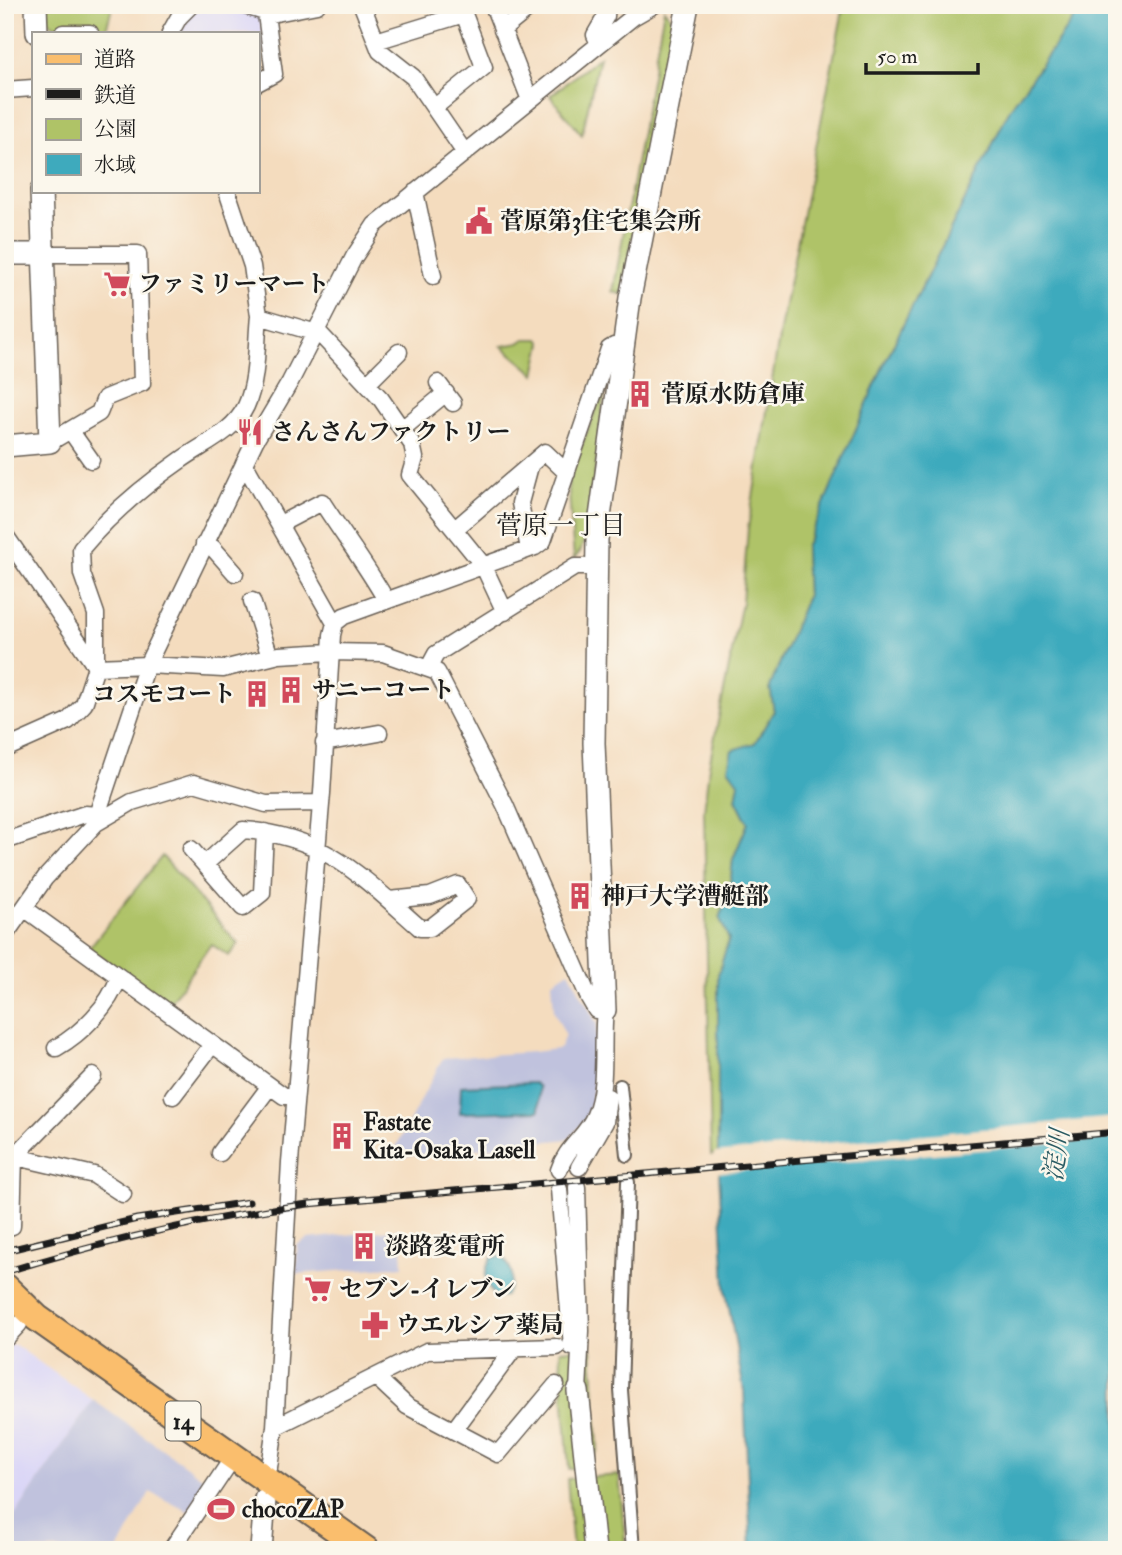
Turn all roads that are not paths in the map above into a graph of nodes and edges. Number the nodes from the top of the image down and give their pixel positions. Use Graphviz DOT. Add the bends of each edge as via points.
graph roads {
  1 [pos="36,5"];
  2 [pos="191,5"];
  3 [pos="242,5"];
  4 [pos="317,5"];
  5 [pos="362,5"];
  6 [pos="493,5"];
  7 [pos="533,5"];
  8 [pos="607,5"];
  9 [pos="654,5"];
  10 [pos="688,5"];
  11 [pos="629,11"];
  12 [pos="266,14"];
  13 [pos="502,30"];
  14 [pos="37,32"];
  15 [pos="171,32"];
  16 [pos="376,41"];
  17 [pos="599,44"];
  18 [pos="259,82"];
  19 [pos="32,88"];
  20 [pos="5,90"];
  21 [pos="530,100"];
  22 [pos="435,107"];
  23 [pos="465,153"];
  24 [pos="41,192"];
  25 [pos="227,192"];
  26 [pos="415,192"];
  27 [pos="5,254"];
  28 [pos="43,254"];
  29 [pos="433,276"];
  30 [pos="259,316"];
  31 [pos="315,331"];
  32 [pos="623,347"];
  33 [pos="399,352"];
  34 [pos="367,384"];
  35 [pos="446,393"];
  36 [pos="402,429"];
  37 [pos="70,430"];
  38 [pos="50,442"];
  39 [pos="5,446"];
  40 [pos="91,460"];
  41 [pos="244,463"];
  42 [pos="530,466"];
  43 [pos="567,473"];
  44 [pos="280,523"];
  45 [pos="455,529"];
  46 [pos="5,535"];
  47 [pos="204,544"];
  48 [pos="529,549"];
  49 [pos="483,565"];
  50 [pos="596,567"];
  51 [pos="234,573"];
  52 [pos="386,600"];
  53 [pos="252,601"];
  54 [pos="505,612"];
  55 [pos="335,623"];
  56 [pos="330,652"];
  57 [pos="270,657"];
  58 [pos="146,665"];
  59 [pos="96,667"];
  60 [pos="429,667"];
  61 [pos="379,733"];
  62 [pos="324,743"];
  63 [pos="5,749"];
  64 [pos="319,803"];
  65 [pos="97,819"];
  66 [pos="265,832"];
  67 [pos="5,841"];
  68 [pos="316,846"];
  69 [pos="191,849"];
  70 [pos="205,864"];
  71 [pos="389,901"];
  72 [pos="24,908"];
  73 [pos="5,935"];
  74 [pos="119,977"];
  75 [pos="605,1010"];
  76 [pos="212,1045"];
  77 [pos="56,1048"];
  78 [pos="93,1076"];
  79 [pos="270,1086"];
  80 [pos="620,1086"];
  81 [pos="173,1096"];
  82 [pos="295,1096"];
  83 [pos="220,1153"];
  84 [pos="627,1155"];
  85 [pos="10,1156"];
  86 [pos="579,1167"];
  87 [pos="559,1170"];
  88 [pos="628,1182"];
  89 [pos="577,1187"];
  90 [pos="559,1188"];
  91 [pos="123,1194"];
  92 [pos="5,1228"];
  93 [pos="5,1287"];
  94 [pos="10,1324"];
  95 [pos="557,1348"];
  96 [pos="513,1350"];
  97 [pos="376,1377"];
  98 [pos="556,1385"];
  99 [pos="579,1391"];
  100 [pos="275,1427"];
  101 [pos="454,1430"];
  102 [pos="229,1464"];
  103 [pos="266,1489"];
  104 [pos="171,1550"];
  105 [pos="261,1550"];
  106 [pos="337,1550"];
  107 [pos="366,1550"];
  108 [pos="595,1550"];
  109 [pos="633,1550"];
  1 -- 14 [label="street"];
  2 -- 15 [label="street"];
  3 -- 12 [label="street"];
  4 -- 12 [label="street"];
  5 -- 16 [label="street"];
  6 -- 13 [label="street"];
  7 -- 13 [label="street"];
  8 -- 17 [label="street" via="594,35"];
  9 -- 11 [label="street"];
  10 -- 32 [label="street"];
  11 -- 17 [label="street"];
  12 -- 18 [label="street" via="274,74"];
  13 -- 21 [label="street"];
  16 -- 22 [label="street" via="380,51 413,77"];
  16 -- 22 [label="street" via="464,14 484,67"];
  17 -- 21 [label="street"];
  19 -- 20 [label="street"];
  21 -- 23 [label="street"];
  22 -- 23 [label="street"];
  23 -- 26 [label="street"];
  24 -- 28 [label="street"];
  25 -- 30 [label="street" via="252,266"];
  26 -- 29 [label="street"];
  26 -- 31 [label="street" via="375,225"];
  27 -- 28 [label="street"];
  28 -- 37 [label="street" via="138,254 142,383 106,398 99,413"];
  28 -- 38 [label="street"];
  30 -- 31 [label="street"];
  30 -- 59 [label="street" via="251,389 246,407 233,424 101,525 81,548 82,574 96,614"];
  31 -- 34 [label="street"];
  31 -- 41 [label="street"];
  32 -- 43 [label="street" via="609,349"];
  32 -- 50 [label="street"];
  33 -- 34 [label="street"];
  34 -- 36 [label="street"];
  35 -- 36 [label="street"];
  36 -- 45 [label="street" via="415,458 410,475"];
  37 -- 38 [label="street"];
  37 -- 40 [label="street"];
  38 -- 39 [label="street"];
  41 -- 44 [label="street"];
  41 -- 47 [label="street"];
  42 -- 43 [label="street" via="545,452"];
  42 -- 45 [label="street"];
  42 -- 48 [label="street" via="520,503"];
  43 -- 48 [label="street" via="542,541"];
  44 -- 52 [label="street" via="322,502"];
  44 -- 55 [label="street"];
  45 -- 49 [label="street"];
  46 -- 59 [label="street"];
  47 -- 51 [label="street"];
  47 -- 58 [label="street"];
  48 -- 49 [label="street"];
  49 -- 52 [label="street"];
  49 -- 54 [label="street"];
  50 -- 54 [label="street" via="575,567"];
  50 -- 75 [label="street" via="593,743"];
  52 -- 55 [label="street"];
  53 -- 57 [label="street"];
  54 -- 60 [label="street" via="436,654"];
  55 -- 56 [label="street"];
  56 -- 57 [label="street"];
  56 -- 60 [label="street" via="383,653"];
  56 -- 62 [label="street"];
  57 -- 58 [label="street" via="223,669"];
  58 -- 59 [label="street"];
  58 -- 65 [label="street"];
  59 -- 63 [label="street" via="84,704 68,721"];
  60 -- 75 [label="street" via="437,672 505,805 589,998 596,1010"];
  61 -- 62 [label="street"];
  62 -- 64 [label="street"];
  64 -- 65 [label="street" via="266,804 194,783 132,802"];
  64 -- 68 [label="street"];
  65 -- 67 [label="street" via="85,814"];
  65 -- 72 [label="street"];
  66 -- 68 [label="street"];
  66 -- 70 [label="street" via="243,830"];
  66 -- 70 [label="street" via="262,893 243,908"];
  68 -- 71 [label="street"];
  68 -- 82 [label="street"];
  69 -- 70 [label="street"];
  72 -- 73 [label="street"];
  72 -- 74 [label="street"];
  74 -- 76 [label="street"];
  74 -- 77 [label="street" via="113,995 72,1039"];
  75 -- 86 [label="street" via="607,1114"];
  75 -- 87 [label="street" via="597,1110"];
  76 -- 79 [label="street"];
  76 -- 81 [label="street"];
  78 -- 85 [label="street"];
  79 -- 82 [label="street" via="284,1096"];
  79 -- 83 [label="street"];
  80 -- 84 [label="street"];
  82 -- 100 [label="street"];
  85 -- 91 [label="street" via="94,1175"];
  85 -- 92 [label="street" via="12,1226"];
  88 -- 109 [label="street" via="621,1390"];
  89 -- 99 [label="street"];
  90 -- 99 [label="street"];
  93 -- 102 [label="main road, 14" via="37,1318"];
  94 -- 102 [label="main road, 14"];
  95 -- 96 [label="street"];
  96 -- 97 [label="street" via="427,1351"];
  96 -- 101 [label="street"];
  97 -- 100 [label="street"];
  97 -- 101 [label="street" via="407,1406"];
  98 -- 101 [label="street" via="498,1454"];
  99 -- 108 [label="street"];
  100 -- 103 [label="street"];
  102 -- 103 [label="main road, 14"];
  102 -- 104 [label="street"];
  103 -- 105 [label="street"];
  103 -- 106 [label="main road, 14"];
  103 -- 107 [label="main road, 14"];
}
